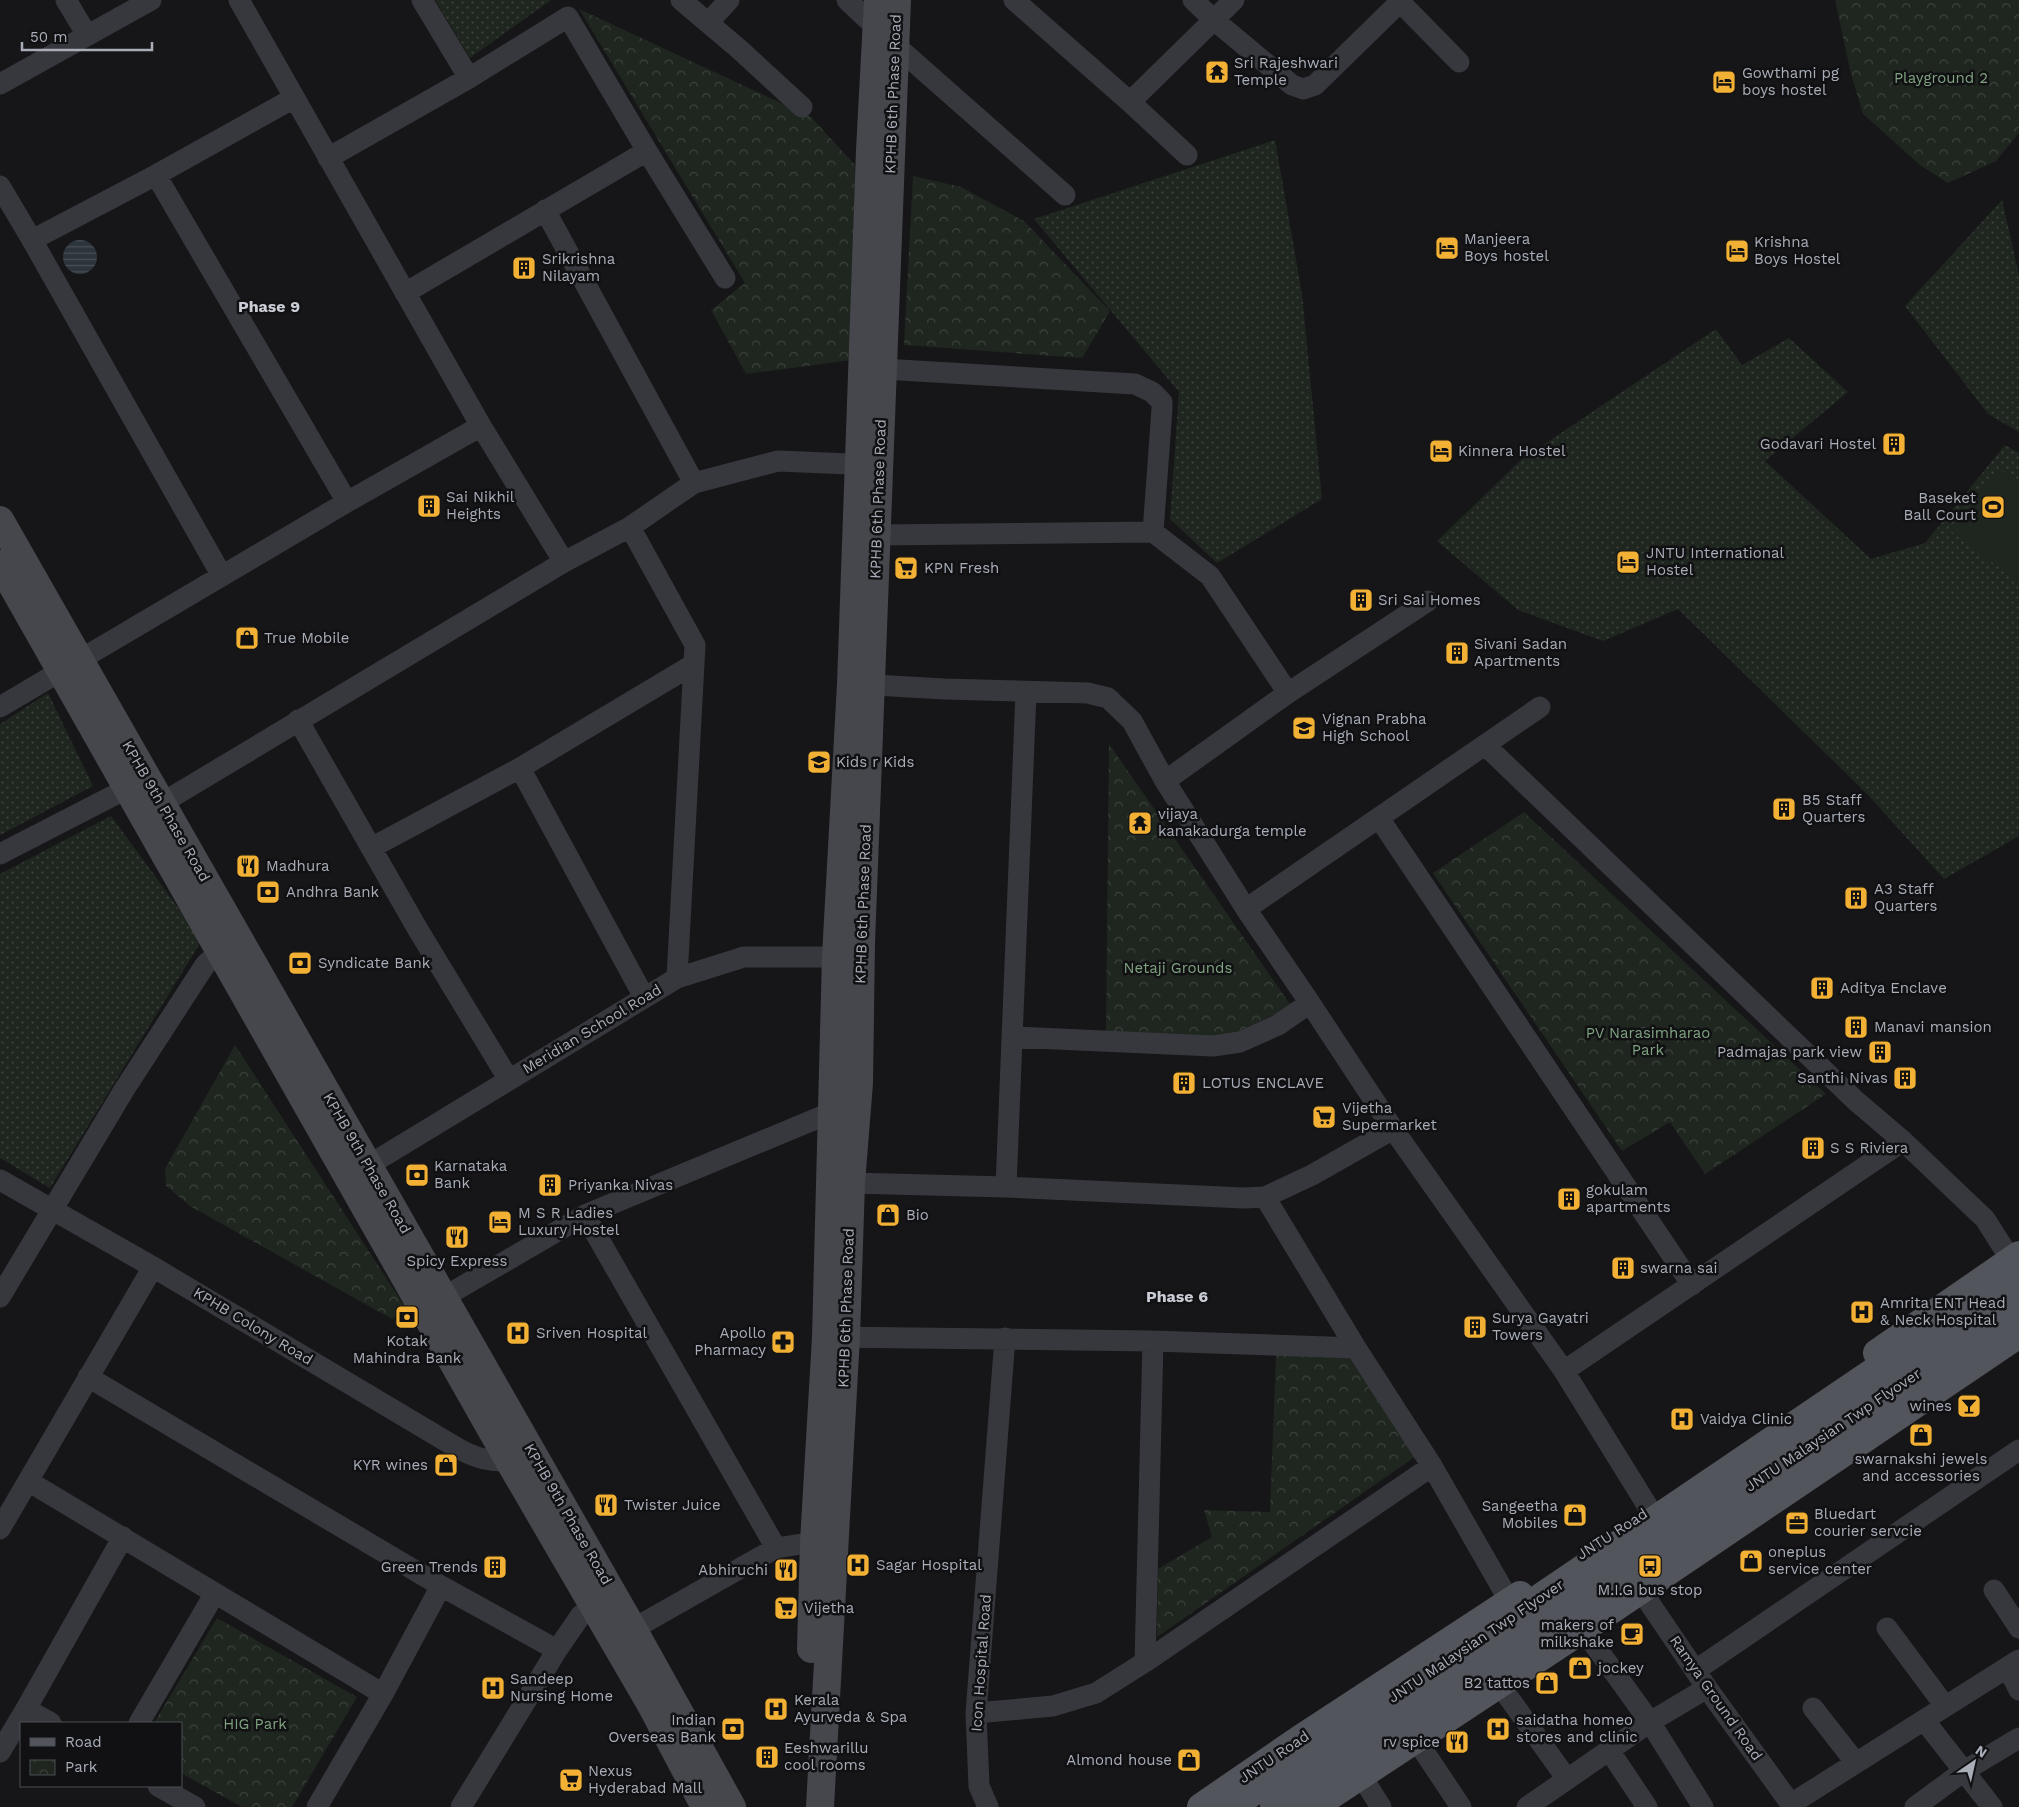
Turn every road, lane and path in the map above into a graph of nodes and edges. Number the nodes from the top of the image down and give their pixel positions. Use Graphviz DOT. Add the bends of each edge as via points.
graph roads {
  1 [pos="66,0"];
  2 [pos="151,0"];
  3 [pos="239,0"];
  4 [pos="422,0"];
  5 [pos="681,0"];
  6 [pos="729,0"];
  7 [pos="847,0"];
  8 [pos="878,0"];
  9 [pos="897,0"];
  10 [pos="1014,0"];
  11 [pos="1193,0"];
  12 [pos="1234,0"];
  13 [pos="1401,1"];
  14 [pos="1214,20"];
  15 [pos="708,23"];
  16 [pos="876,28"];
  17 [pos="87,35"];
  18 [pos="896,46"];
  19 [pos="1460,62"];
  20 [pos="470,78"];
  21 [pos="0,84"];
  22 [pos="294,98"];
  23 [pos="1130,102"];
  24 [pos="802,106"];
  25 [pos="647,151"];
  26 [pos="1187,155"];
  27 [pos="328,158"];
  28 [pos="156,175"];
  29 [pos="0,186"];
  30 [pos="1065,195"];
  31 [pos="545,210"];
  32 [pos="32,240"];
  33 [pos="725,278"];
  34 [pos="405,293"];
  35 [pos="883,369"];
  36 [pos="481,426"];
  37 [pos="869,464"];
  38 [pos="694,483"];
  39 [pos="348,502"];
  40 [pos="0,520"];
  41 [pos="630,527"];
  42 [pos="1153,532"];
  43 [pos="878,535"];
  44 [pos="564,562"];
  45 [pos="222,576"];
  46 [pos="4,580"];
  47 [pos="1428,601"];
  48 [pos="694,664"];
  49 [pos="70,665"];
  50 [pos="861,685"];
  51 [pos="1026,692"];
  52 [pos="1288,693"];
  53 [pos="0,707"];
  54 [pos="1540,707"];
  55 [pos="298,720"];
  56 [pos="1485,745"];
  57 [pos="520,768"];
  58 [pos="1166,781"];
  59 [pos="128,788"];
  60 [pos="162,803"];
  61 [pos="1379,818"];
  62 [pos="371,848"];
  63 [pos="0,854"];
  64 [pos="1246,910"];
  65 [pos="230,945"];
  66 [pos="848,957"];
  67 [pos="677,978"];
  68 [pos="644,997"];
  69 [pos="1310,1003"];
  70 [pos="1013,1037"];
  71 [pos="509,1080"];
  72 [pos="856,1105"];
  73 [pos="830,1113"];
  74 [pos="1392,1129"];
  75 [pos="1903,1141"];
  76 [pos="369,1165"];
  77 [pos="0,1180"];
  78 [pos="851,1183"];
  79 [pos="1006,1187"];
  80 [pos="1265,1197"];
  81 [pos="52,1210"];
  82 [pos="585,1216"];
  83 [pos="2016,1263"];
  84 [pos="153,1267"];
  85 [pos="1692,1285"];
  86 [pos="0,1296"];
  87 [pos="444,1297"];
  88 [pos="2019,1304"];
  89 [pos="2019,1334"];
  90 [pos="836,1336"];
  91 [pos="1006,1338"];
  92 [pos="1153,1341"];
  93 [pos="1356,1348"];
  94 [pos="1564,1371"];
  95 [pos="88,1377"];
  96 [pos="2019,1450"];
  97 [pos="509,1461"];
  98 [pos="1432,1466"];
  99 [pos="28,1481"];
  100 [pos="1650,1510"];
  101 [pos="0,1529"];
  102 [pos="123,1537"];
  103 [pos="824,1541"];
  104 [pos="776,1548"];
  105 [pos="441,1586"];
  106 [pos="1640,1589"];
  107 [pos="1994,1590"];
  108 [pos="214,1593"];
  109 [pos="1510,1602"];
  110 [pos="595,1607"];
  111 [pos="1887,1628"];
  112 [pos="2019,1628"];
  113 [pos="633,1629"];
  114 [pos="1583,1629"];
  115 [pos="557,1650"];
  116 [pos="1145,1662"];
  117 [pos="2013,1664"];
  118 [pos="1701,1679"];
  119 [pos="1499,1684"];
  120 [pos="2019,1690"];
  121 [pos="383,1694"];
  122 [pos="1945,1706"];
  123 [pos="1813,1708"];
  124 [pos="26,1709"];
  125 [pos="976,1713"];
  126 [pos="1924,1720"];
  127 [pos="49,1722"];
  128 [pos="140,1722"];
  129 [pos="1650,1722"];
  130 [pos="1416,1738"];
  131 [pos="2019,1738"];
  132 [pos="1300,1739"];
  133 [pos="1609,1750"];
  134 [pos="0,1752"];
  135 [pos="1856,1763"];
  136 [pos="1964,1771"];
  137 [pos="1360,1774"];
  138 [pos="1566,1779"];
  139 [pos="160,1787"];
  140 [pos="1323,1799"];
  141 [pos="1529,1806"];
  142 [pos="1792,1806"];
  143 [pos="195,1807"];
  144 [pos="317,1807"];
  145 [pos="461,1807"];
  146 [pos="705,1807"];
  147 [pos="732,1807"];
  148 [pos="806,1807"];
  149 [pos="820,1807"];
  150 [pos="988,1807"];
  151 [pos="1201,1807"];
  152 [pos="1231,1807"];
  153 [pos="1274,1807"];
  154 [pos="1381,1807"];
  155 [pos="1462,1807"];
  156 [pos="1647,1807"];
  157 [pos="1703,1807"];
  158 [pos="1915,1807"];
  159 [pos="1992,1807"];
  1 -- 17 [label="street"];
  2 -- 17 [label="street"];
  3 -- 22 [label="street"];
  4 -- 20 [label="street"];
  5 -- 15 [label="street"];
  6 -- 15 [label="street"];
  7 -- 16 [label="street"];
  8 -- 16 [label="street, KPHB 6th Phase Road"];
  9 -- 18 [label="street, KPHB 6th Phase Road"];
  10 -- 23 [label="street"];
  11 -- 14 [label="street"];
  12 -- 14 [label="street"];
  13 -- 14 [label="street" via="1315,85 1303,89 1292,85"];
  13 -- 19 [label="street"];
  14 -- 23 [label="street"];
  15 -- 24 [label="street"];
  16 -- 18 [label="street"];
  16 -- 37 [label="street, KPHB 6th Phase Road" via="870,160"];
  17 -- 21 [label="street"];
  18 -- 30 [label="street"];
  18 -- 35 [label="street, KPHB 6th Phase Road"];
  20 -- 25 [label="street" via="568,17"];
  20 -- 27 [label="street"];
  22 -- 27 [label="street"];
  22 -- 28 [label="street"];
  23 -- 26 [label="street"];
  25 -- 31 [label="street"];
  25 -- 33 [label="street"];
  27 -- 34 [label="street"];
  28 -- 32 [label="street"];
  28 -- 39 [label="street"];
  29 -- 32 [label="street"];
  31 -- 34 [label="street"];
  31 -- 38 [label="street"];
  32 -- 45 [label="street"];
  34 -- 36 [label="street"];
  35 -- 37 [label="street, KPHB 6th Phase Road"];
  35 -- 42 [label="street" via="1135,384 1152,392 1162,402"];
  36 -- 39 [label="street"];
  36 -- 44 [label="street"];
  37 -- 38 [label="street" via="778,461"];
  37 -- 43 [label="street, KPHB 6th Phase Road"];
  37 -- 50 [label="street, KPHB 6th Phase Road"];
  38 -- 41 [label="street"];
  39 -- 45 [label="street"];
  40 -- 49 [label="street, KPHB 9th Phase Road"];
  41 -- 44 [label="street"];
  41 -- 48 [label="street" via="695,645"];
  42 -- 43 [label="street"];
  42 -- 52 [label="street" via="1210,576"];
  43 -- 50 [label="street, KPHB 6th Phase Road"];
  44 -- 55 [label="street"];
  45 -- 49 [label="street"];
  46 -- 49 [label="street, KPHB 9th Phase Road"];
  47 -- 52 [label="street"];
  48 -- 57 [label="street"];
  48 -- 67 [label="street"];
  49 -- 53 [label="street"];
  49 -- 59 [label="street, KPHB 9th Phase Road"];
  49 -- 60 [label="street, KPHB 9th Phase Road"];
  50 -- 51 [label="street"];
  50 -- 66 [label="street, KPHB 6th Phase Road"];
  51 -- 58 [label="street" via="1088,692 1108,698 1132,721"];
  51 -- 70 [label="street"];
  52 -- 58 [label="street"];
  54 -- 56 [label="street"];
  55 -- 60 [label="street"];
  55 -- 62 [label="street"];
  56 -- 61 [label="street"];
  56 -- 75 [label="street" via="1856,1101"];
  57 -- 62 [label="street"];
  57 -- 68 [label="street"];
  58 -- 64 [label="street"];
  59 -- 63 [label="street"];
  59 -- 65 [label="street, KPHB 9th Phase Road"];
  60 -- 65 [label="street, KPHB 9th Phase Road"];
  61 -- 64 [label="street"];
  61 -- 85 [label="street"];
  62 -- 71 [label="street"];
  64 -- 69 [label="street"];
  65 -- 76 [label="street, KPHB 9th Phase Road"];
  65 -- 81 [label="street" via="205,965"];
  65 -- 97 [label="street, KPHB 9th Phase Road"];
  66 -- 67 [label="street, Meridian School Road" via="744,957"];
  66 -- 72 [label="street, KPHB 6th Phase Road" via="859,1083"];
  66 -- 73 [label="street, KPHB 6th Phase Road"];
  67 -- 68 [label="street, Meridian School Road"];
  68 -- 71 [label="street, Meridian School Road"];
  69 -- 70 [label="street" via="1278,1025 1240,1042 1213,1046"];
  69 -- 74 [label="street"];
  70 -- 79 [label="street"];
  71 -- 76 [label="street, Meridian School Road"];
  72 -- 73 [label="street"];
  72 -- 78 [label="street, KPHB 6th Phase Road"];
  73 -- 82 [label="street"];
  73 -- 90 [label="street, KPHB 6th Phase Road"];
  74 -- 80 [label="street" via="1312,1175"];
  74 -- 94 [label="street"];
  75 -- 83 [label="street" via="1985,1219"];
  75 -- 85 [label="street"];
  76 -- 87 [label="street, KPHB 9th Phase Road"];
  77 -- 81 [label="street, KPHB Colony Road"];
  78 -- 79 [label="street"];
  78 -- 90 [label="street, KPHB 6th Phase Road"];
  79 -- 80 [label="street"];
  80 -- 93 [label="street"];
  81 -- 84 [label="street, KPHB Colony Road"];
  81 -- 86 [label="street"];
  82 -- 87 [label="street"];
  82 -- 104 [label="street"];
  83 -- 100 [label="main road, JNTU Road"];
  83 -- 152 [label="main road, JNTU Malaysian Twp Flyover, bridge"];
  84 -- 95 [label="street"];
  84 -- 97 [label="street, KPHB Colony Road" via="459,1449 476,1458"];
  85 -- 94 [label="street"];
  87 -- 113 [label="street, KPHB 9th Phase Road"];
  88 -- 153 [label="main road, JNTU Malaysian Twp Flyover, bridge"];
  89 -- 106 [label="main road"];
  90 -- 91 [label="street"];
  90 -- 103 [label="street, KPHB 6th Phase Road"];
  91 -- 92 [label="street"];
  91 -- 125 [label="street, Icon Hospital Road"];
  92 -- 93 [label="street"];
  92 -- 116 [label="street"];
  93 -- 98 [label="street"];
  94 -- 100 [label="street"];
  95 -- 99 [label="street"];
  95 -- 105 [label="street"];
  96 -- 118 [label="street"];
  97 -- 110 [label="street, KPHB 9th Phase Road"];
  98 -- 109 [label="street"];
  98 -- 116 [label="street"];
  99 -- 101 [label="street"];
  99 -- 102 [label="street"];
  100 -- 109 [label="main road, JNTU Road"];
  102 -- 108 [label="street"];
  102 -- 124 [label="street"];
  103 -- 104 [label="street"];
  103 -- 148 [label="street, KPHB 6th Phase Road"];
  103 -- 149 [label="street, KPHB 6th Phase Road"];
  104 -- 113 [label="street"];
  105 -- 115 [label="street"];
  105 -- 121 [label="street"];
  106 -- 114 [label="main road"];
  106 -- 118 [label="street, Ramya Ground Road"];
  107 -- 112 [label="street"];
  108 -- 121 [label="street"];
  108 -- 128 [label="street"];
  109 -- 132 [label="main road, JNTU Road"];
  110 -- 115 [label="street" via="581,1615"];
  110 -- 146 [label="street, KPHB 9th Phase Road"];
  111 -- 122 [label="street"];
  113 -- 147 [label="street, KPHB 9th Phase Road"];
  114 -- 119 [label="main road"];
  114 -- 129 [label="street"];
  115 -- 145 [label="street"];
  116 -- 125 [label="street" via="1096,1693 1053,1706"];
  117 -- 120 [label="street"];
  117 -- 122 [label="street"];
  118 -- 129 [label="street"];
  118 -- 142 [label="street, Ramya Ground Road"];
  119 -- 130 [label="main road"];
  119 -- 138 [label="street"];
  121 -- 144 [label="street"];
  122 -- 126 [label="street"];
  123 -- 135 [label="street"];
  124 -- 127 [label="street"];
  124 -- 134 [label="street"];
  125 -- 150 [label="street, Icon Hospital Road" via="979,1786"];
  126 -- 135 [label="street"];
  126 -- 136 [label="street"];
  129 -- 133 [label="street"];
  129 -- 157 [label="street"];
  130 -- 137 [label="main road"];
  130 -- 155 [label="street"];
  131 -- 136 [label="street"];
  132 -- 140 [label="main road"];
  132 -- 151 [label="main road, JNTU Road"];
  133 -- 138 [label="street"];
  133 -- 156 [label="street"];
  135 -- 142 [label="street"];
  136 -- 158 [label="street"];
  136 -- 159 [label="street"];
  137 -- 140 [label="main road"];
  137 -- 154 [label="street"];
  138 -- 141 [label="street"];
  139 -- 143 [label="street"];
}
